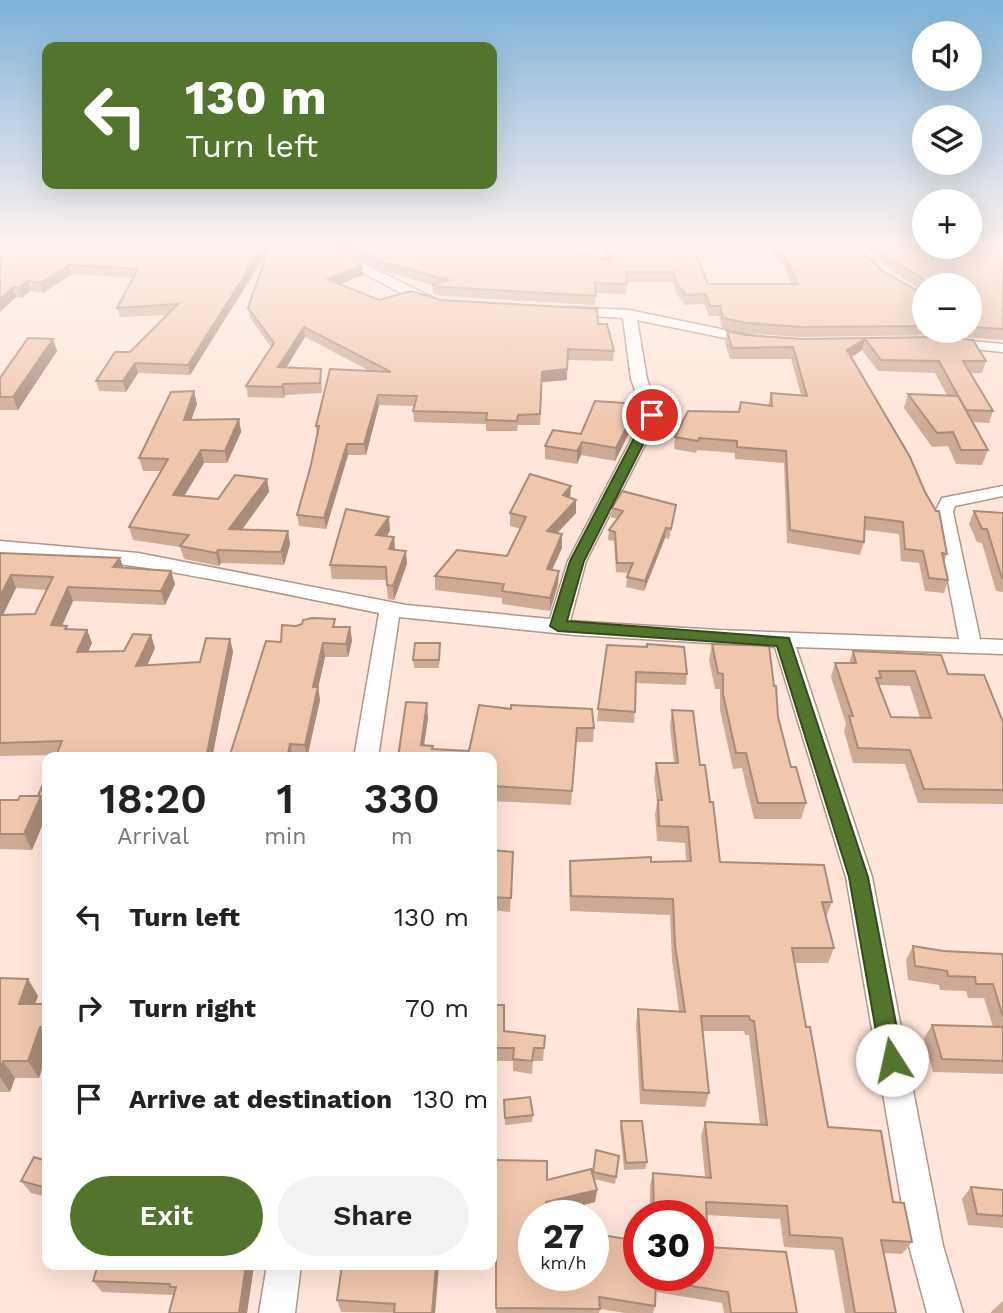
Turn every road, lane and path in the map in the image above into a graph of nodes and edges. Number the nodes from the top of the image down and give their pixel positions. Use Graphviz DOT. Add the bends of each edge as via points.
graph roads {
  1 [pos="550,310"];
  2 [pos="629,314"];
  3 [pos="982,336"];
  4 [pos="772,342"];
  5 [pos="947,343"];
  6 [pos="1001,348"];
  7 [pos="1003,491"];
  8 [pos="0,547"];
  9 [pos="390,608"];
  10 [pos="558,626"];
  11 [pos="784,641"];
  12 [pos="971,646"];
  13 [pos="1003,647"];
  14 [pos="367,752"];
  15 [pos="283,1270"];
  16 [pos="276,1313"];
  17 [pos="944,1313"];
  1 -- 2 [label="street"];
  2 -- 4 [label="street"];
  2 -- 10 [label="street" via="639,379 652,415 577,561"];
  3 -- 6 [label="street"];
  5 -- 6 [label="street"];
  7 -- 12 [label="street" via="948,502 944,512"];
  8 -- 9 [label="street" via="88,553 220,573"];
  9 -- 10 [label="street"];
  9 -- 14 [label="street"];
  10 -- 11 [label="street"];
  11 -- 12 [label="street"];
  11 -- 17 [label="street" via="859,877 926,1246"];
  12 -- 13 [label="street"];
  15 -- 16 [label="street"];
}
